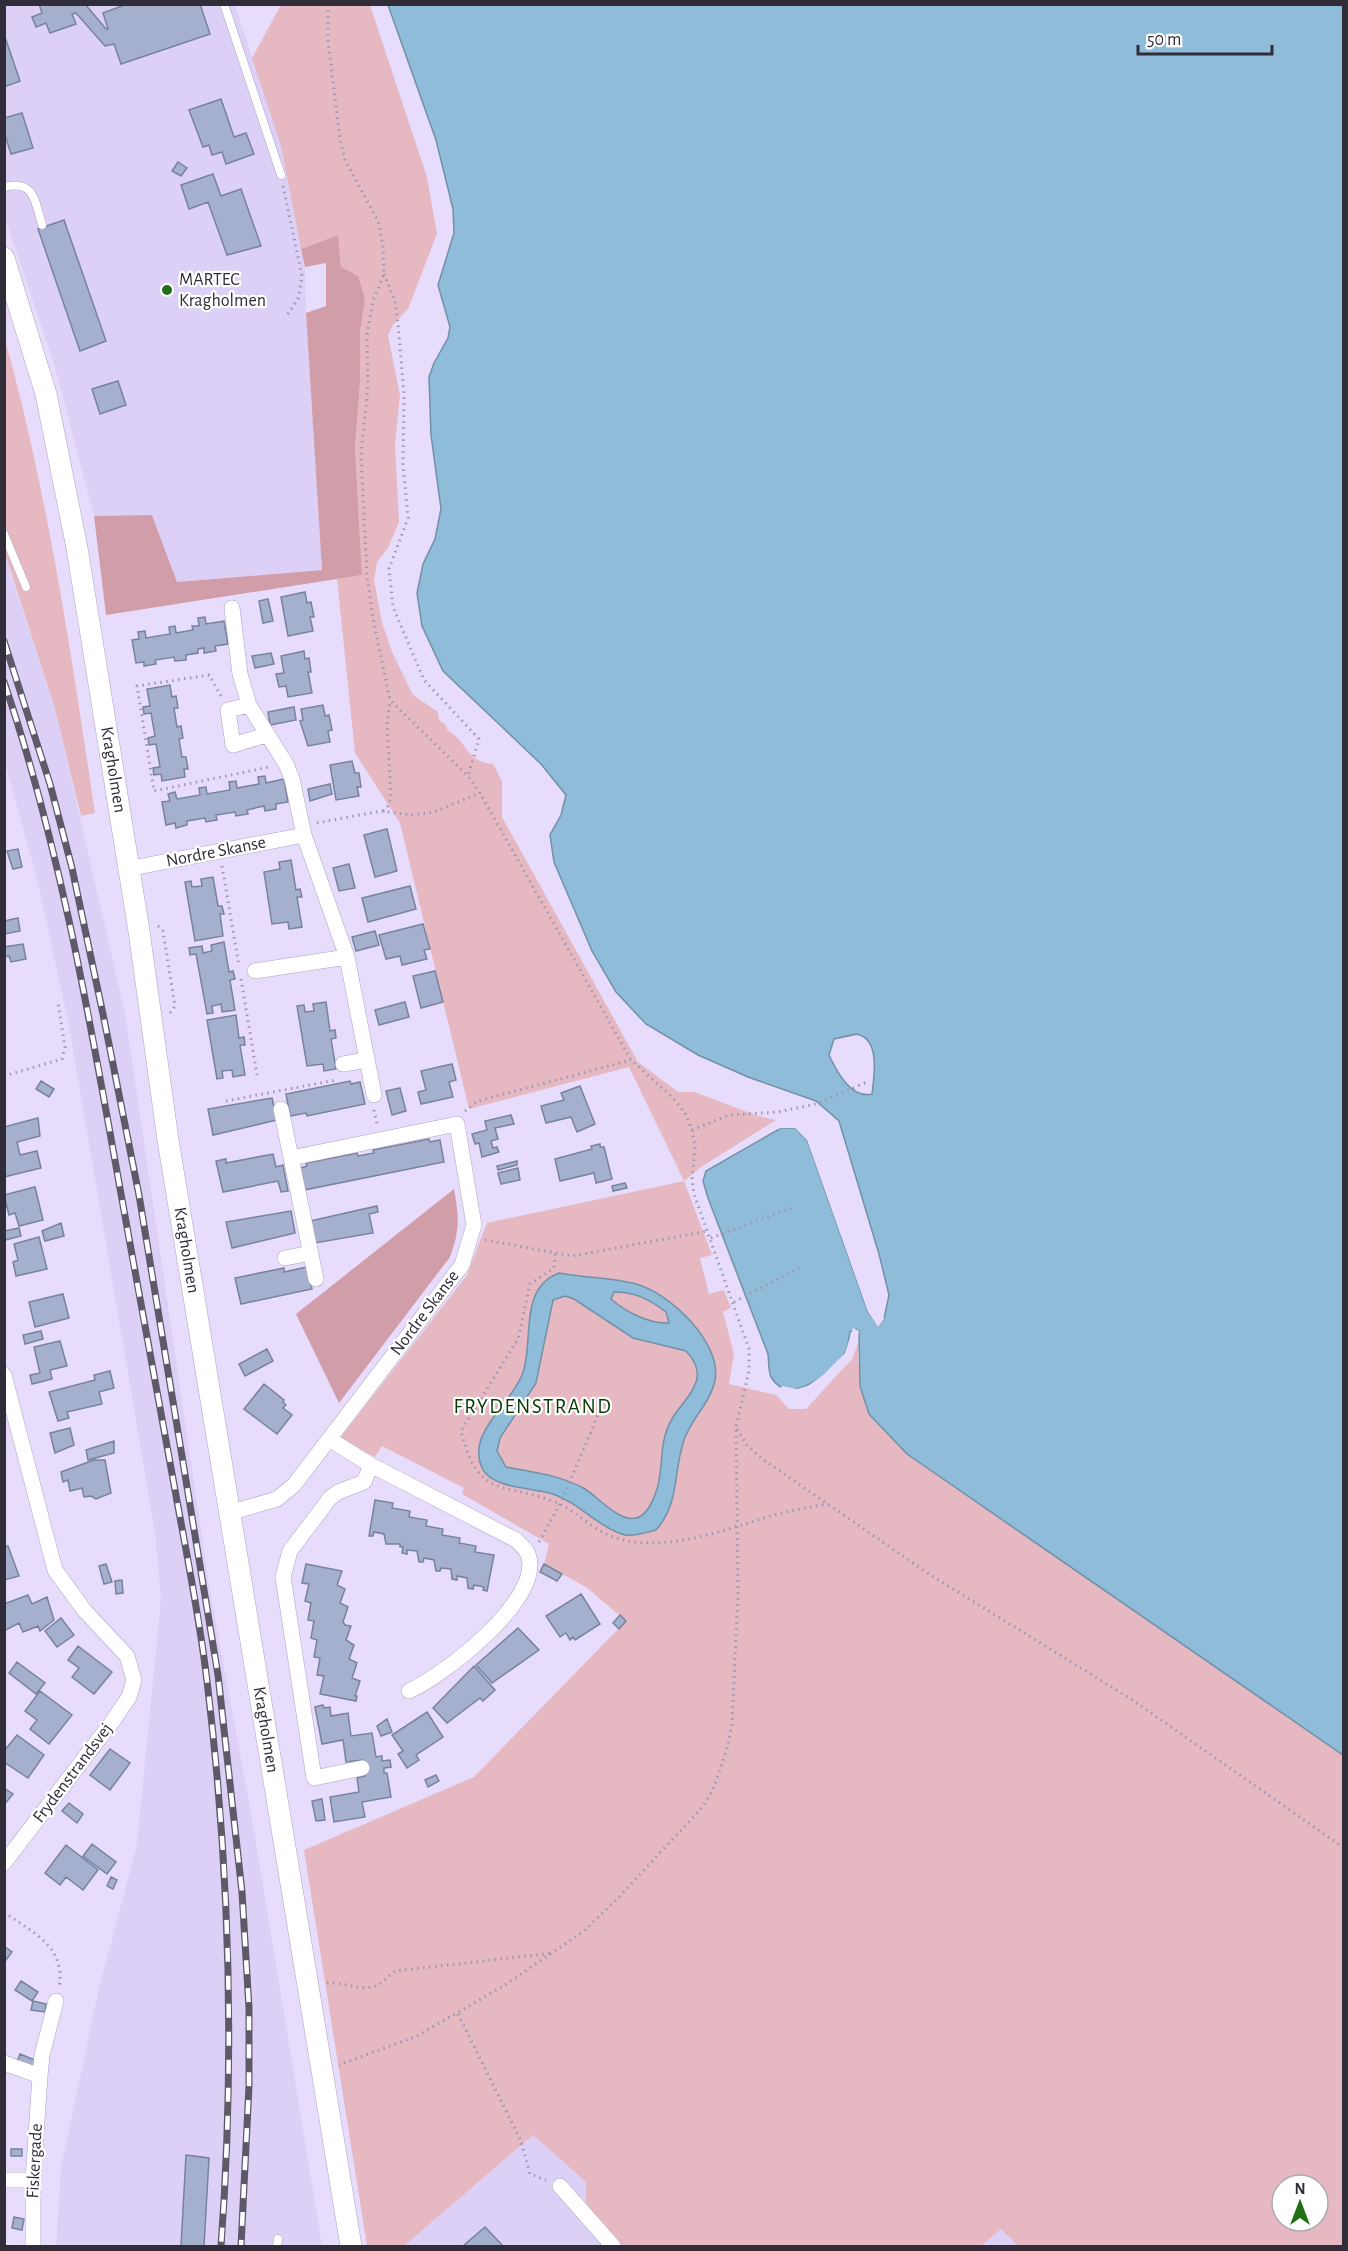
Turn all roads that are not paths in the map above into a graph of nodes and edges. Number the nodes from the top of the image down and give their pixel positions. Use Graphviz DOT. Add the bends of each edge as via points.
graph roads {
  1 [pos="224,4"];
  2 [pos="281,175"];
  3 [pos="4,187"];
  4 [pos="42,225"];
  5 [pos="4,258"];
  6 [pos="4,534"];
  7 [pos="26,587"];
  8 [pos="232,608"];
  9 [pos="249,705"];
  10 [pos="266,735"];
  11 [pos="304,836"];
  12 [pos="128,869"];
  13 [pos="347,957"];
  14 [pos="255,971"];
  15 [pos="367,1060"];
  16 [pos="342,1072"];
  17 [pos="374,1095"];
  18 [pos="281,1109"];
  19 [pos="291,1158"];
  20 [pos="311,1253"];
  21 [pos="285,1258"];
  22 [pos="316,1278"];
  23 [pos="4,1375"];
  24 [pos="329,1439"];
  25 [pos="371,1466"];
  26 [pos="229,1513"];
  27 [pos="409,1691"];
  28 [pos="362,1767"];
  29 [pos="4,1863"];
  30 [pos="56,2001"];
  31 [pos="4,2063"];
  32 [pos="40,2076"];
  33 [pos="4,2180"];
  34 [pos="33,2180"];
  35 [pos="560,2186"];
  36 [pos="33,2247"];
  37 [pos="351,2247"];
  38 [pos="614,2247"];
  1 -- 2 [label="lane"];
  3 -- 4 [label="lane" via="27,187"];
  5 -- 12 [label="street, Kragholmen" via="29,333 58,448"];
  6 -- 7 [label="lane"];
  8 -- 9 [label="street" via="240,674"];
  9 -- 10 [label="street"];
  9 -- 10 [label="street" via="228,710 233,745"];
  10 -- 11 [label="street" via="292,779"];
  11 -- 12 [label="street, Nordre Skanse"];
  11 -- 13 [label="street"];
  12 -- 26 [label="street, Kragholmen"];
  13 -- 14 [label="street"];
  13 -- 15 [label="street"];
  15 -- 16 [label="street"];
  15 -- 17 [label="street"];
  18 -- 19 [label="street"];
  19 -- 20 [label="street"];
  19 -- 24 [label="street, Nordre Skanse" via="457,1124 474,1225 462,1265"];
  20 -- 21 [label="street"];
  20 -- 22 [label="street"];
  23 -- 29 [label="street, Frydenstrandsvej" via="55,1570 84,1610 128,1656 134,1680 129,1697 112,1722"];
  24 -- 25 [label="street"];
  24 -- 26 [label="street, Nordre Skanse" via="294,1485 277,1499"];
  25 -- 27 [label="street" via="516,1540 528,1554 525,1582 505,1617 429,1682"];
  25 -- 28 [label="street" via="364,1482 330,1498 290,1551 283,1577 314,1778"];
  26 -- 37 [label="street, Kragholmen"];
  30 -- 32 [label="street, Fiskergade"];
  31 -- 32 [label="street"];
  32 -- 34 [label="street, Fiskergade"];
  33 -- 34 [label="street"];
  34 -- 36 [label="street, Fiskergade"];
  35 -- 38 [label="street"];
}
